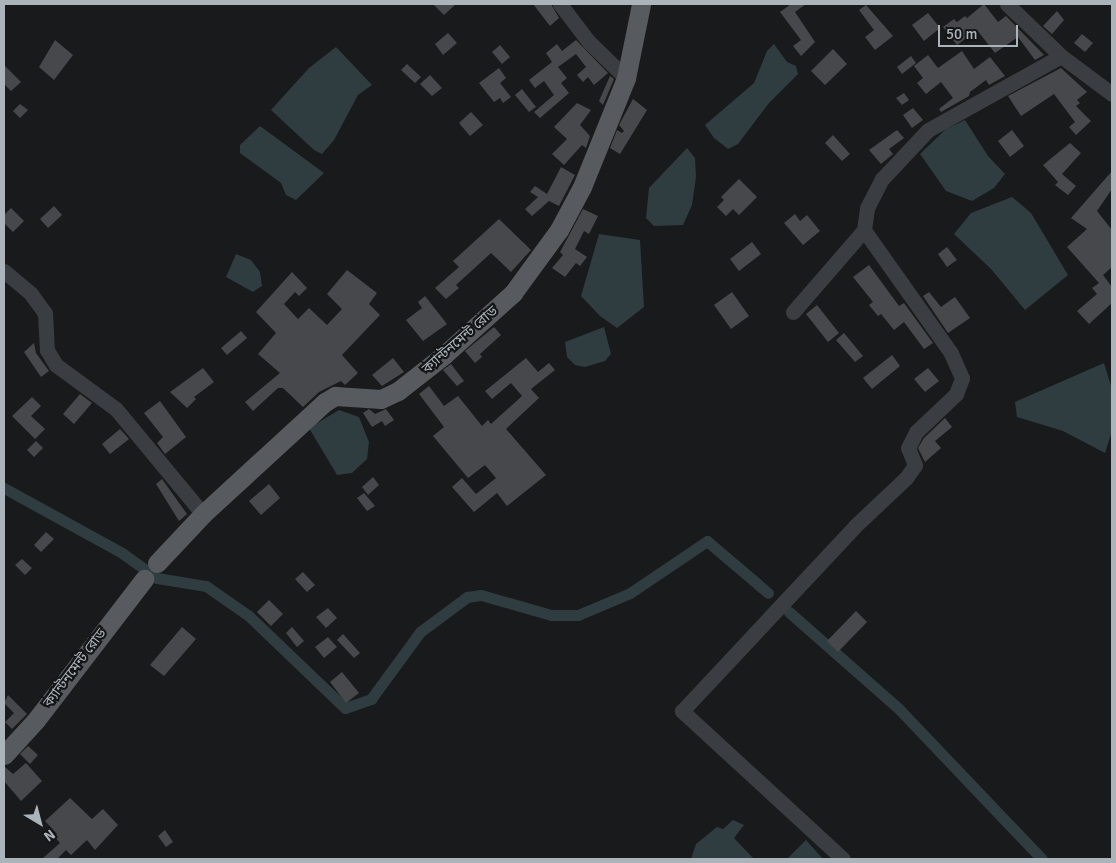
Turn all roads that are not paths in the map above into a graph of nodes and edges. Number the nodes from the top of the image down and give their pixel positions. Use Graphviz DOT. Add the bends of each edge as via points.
graph roads {
  1 [pos="560,4"];
  2 [pos="641,4"];
  3 [pos="1007,4"];
  4 [pos="1061,56"];
  5 [pos="626,78"];
  6 [pos="1112,94"];
  7 [pos="864,230"];
  8 [pos="4,271"];
  9 [pos="793,312"];
  10 [pos="203,514"];
  11 [pos="157,563"];
  12 [pos="144,579"];
  13 [pos="4,755"];
  14 [pos="843,859"];
  1 -- 5 [label="street" via="589,42"];
  2 -- 5 [label="main road, ক্যান্টনমেন্ট রোড"];
  3 -- 4 [label="street"];
  4 -- 6 [label="street"];
  4 -- 7 [label="street" via="928,130 882,179 867,208"];
  5 -- 10 [label="main road, ক্যান্টনমেন্ট রোড" via="560,230 513,293 398,392 381,400 335,396 325,402"];
  7 -- 9 [label="street"];
  7 -- 14 [label="street" via="951,353 962,378 956,394 916,432 908,448 915,465 906,478 855,526 682,711"];
  8 -- 10 [label="street" via="30,294 44,313 47,350 56,365 116,409"];
  10 -- 11 [label="main road, ক্যান্টনমেন্ট রোড"];
  12 -- 13 [label="main road, ক্যান্টনমেন্ট রোড" via="36,720"];
}
